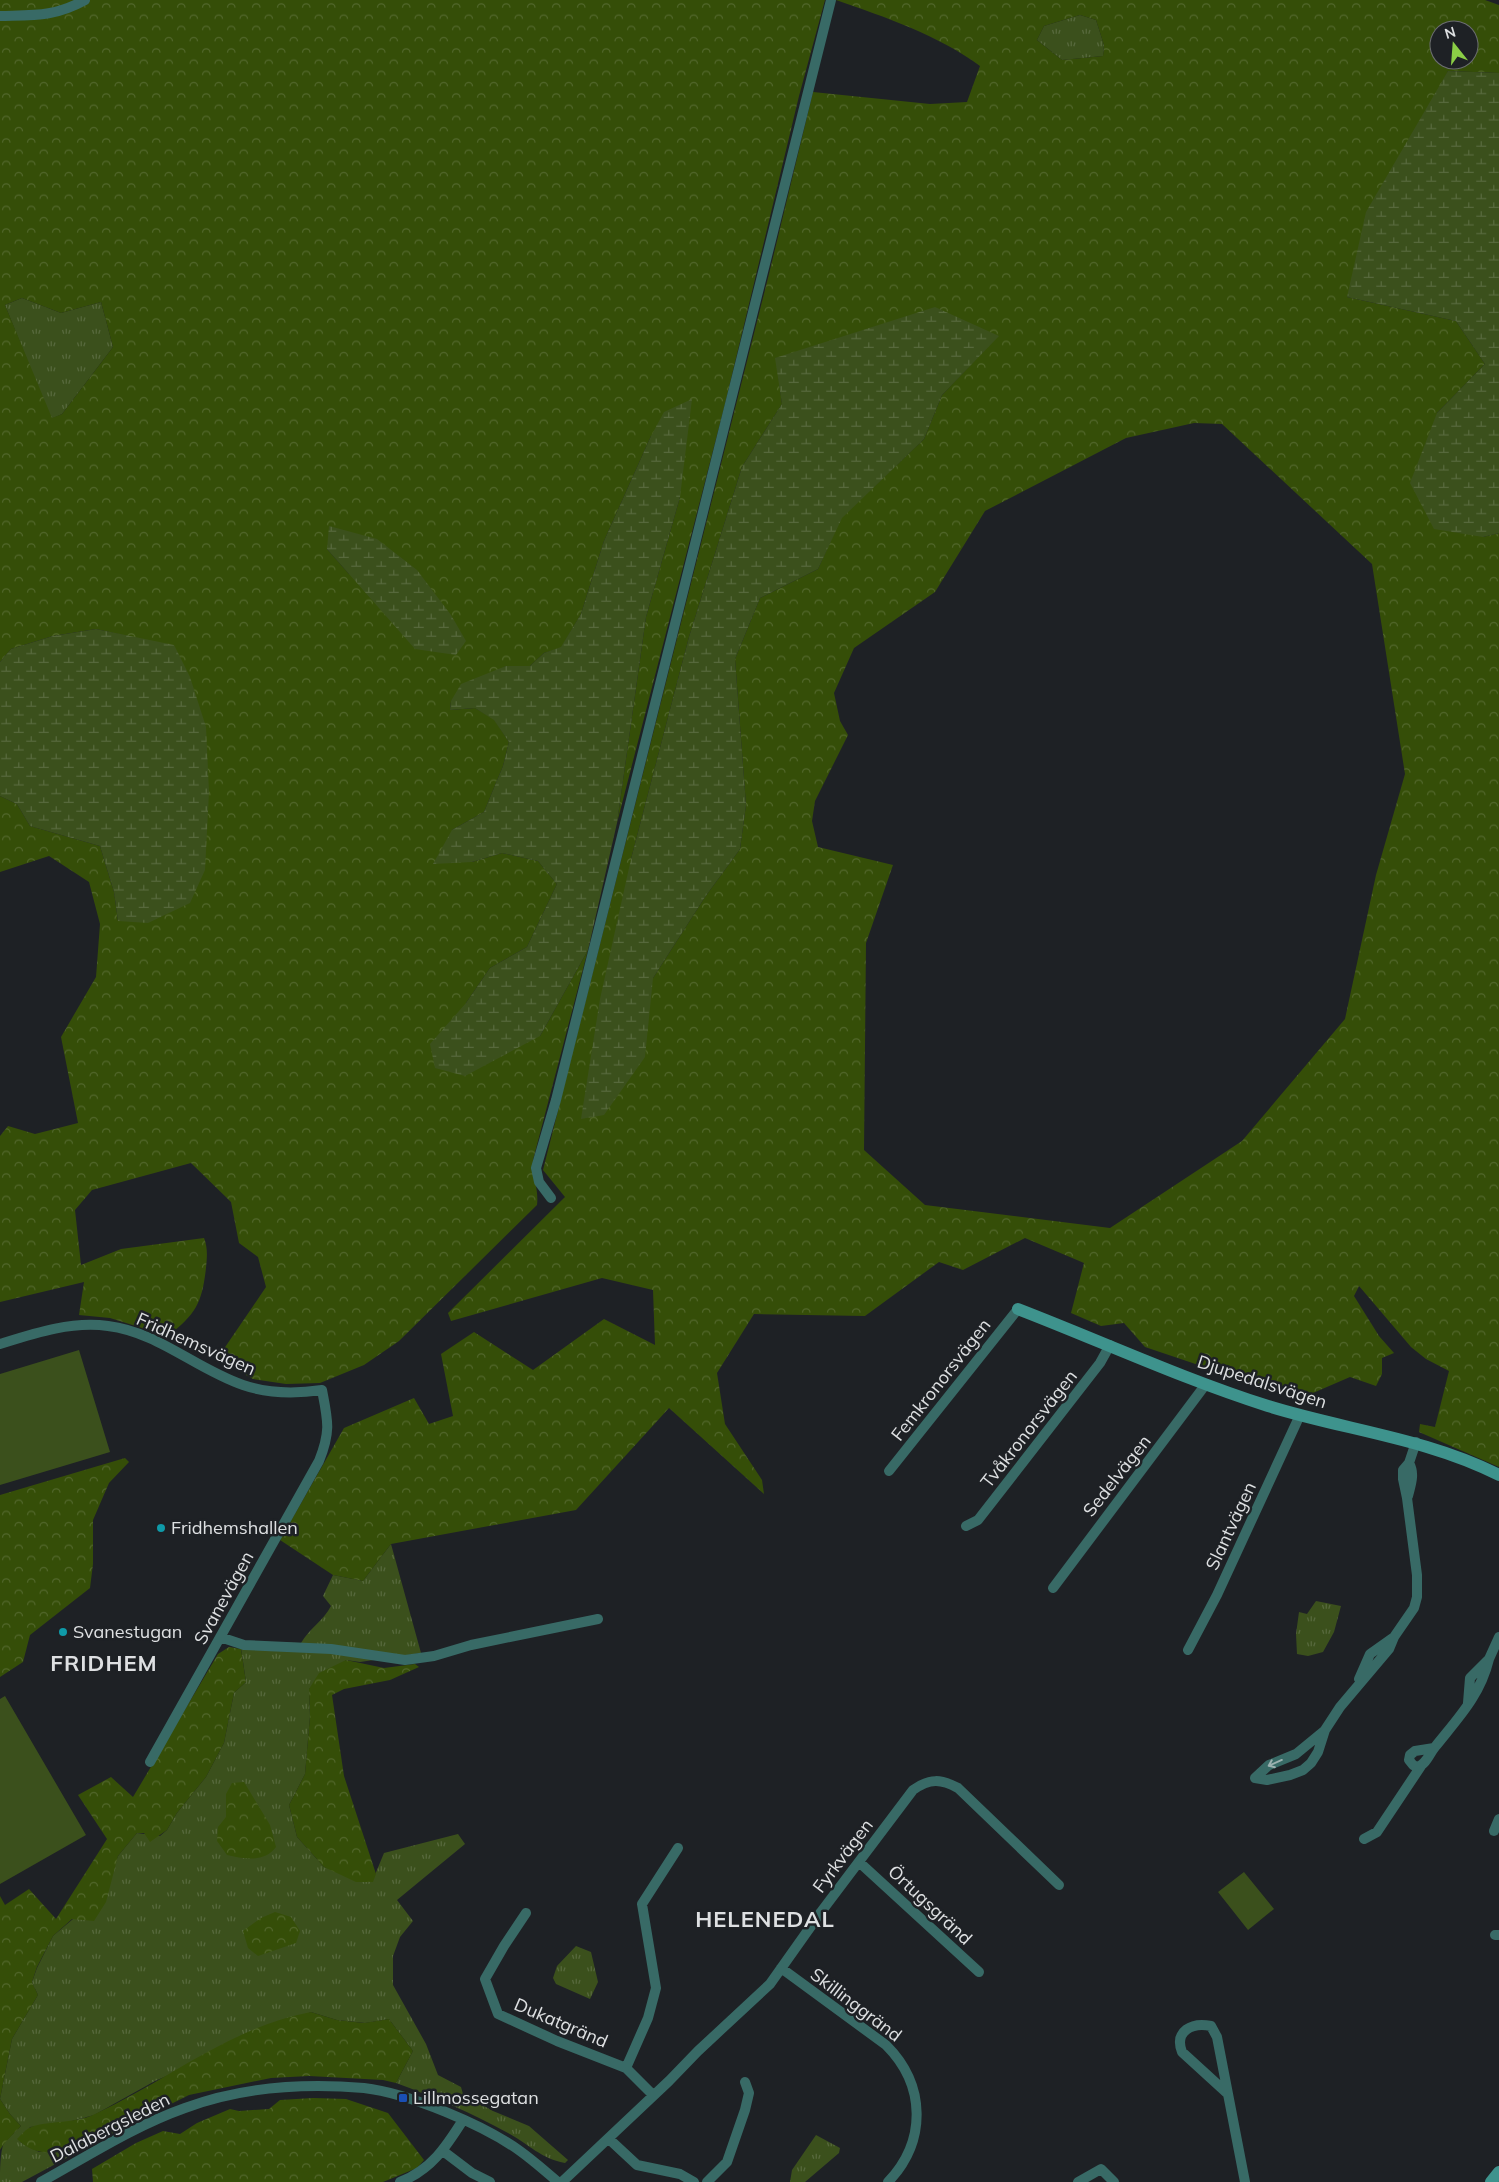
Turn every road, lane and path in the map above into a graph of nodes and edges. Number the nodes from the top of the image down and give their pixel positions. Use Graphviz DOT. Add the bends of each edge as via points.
graph roads {
  1 [pos="85,0"];
  2 [pos="831,0"];
  3 [pos="0,16"];
  4 [pos="551,1198"];
  5 [pos="1018,1308"];
  6 [pos="0,1344"];
  7 [pos="1110,1345"];
  8 [pos="1206,1384"];
  9 [pos="322,1390"];
  10 [pos="1300,1415"];
  11 [pos="1416,1442"];
  12 [pos="889,1472"];
  13 [pos="1499,1475"];
  14 [pos="966,1526"];
  15 [pos="1053,1588"];
  16 [pos="598,1619"];
  17 [pos="220,1637"];
  18 [pos="1499,1637"];
  19 [pos="1188,1650"];
  20 [pos="1325,1730"];
  21 [pos="1434,1748"];
  22 [pos="1296,1754"];
  23 [pos="150,1762"];
  24 [pos="1421,1766"];
  25 [pos="1306,1767"];
  26 [pos="1499,1819"];
  27 [pos="1494,1831"];
  28 [pos="1364,1839"];
  29 [pos="678,1848"];
  30 [pos="860,1862"];
  31 [pos="1059,1885"];
  32 [pos="526,1913"];
  33 [pos="781,1968"];
  34 [pos="979,1972"];
  35 [pos="626,2068"];
  36 [pos="745,2082"];
  37 [pos="1228,2094"];
  38 [pos="653,2095"];
  39 [pos="463,2120"];
  40 [pos="608,2139"];
  41 [pos="443,2151"];
  42 [pos="1499,2172"];
  43 [pos="40,2182"];
  44 [pos="400,2182"];
  45 [pos="490,2182"];
  46 [pos="560,2182"];
  47 [pos="694,2182"];
  48 [pos="707,2182"];
  49 [pos="888,2182"];
  50 [pos="1078,2182"];
  51 [pos="1114,2182"];
  52 [pos="1245,2182"];
  53 [pos="1491,2182"];
  1 -- 3 [label="street" via="68,10 47,15"];
  2 -- 4 [label="street" via="536,1168 539,1182"];
  5 -- 7 [label="street, Djupedalsvägen"];
  5 -- 12 [label="street, Femkronorsvägen"];
  6 -- 9 [label="street, Fridhemsvägen" via="73,1325 110,1326 137,1332 242,1385 281,1393"];
  7 -- 8 [label="street, Djupedalsvägen"];
  7 -- 14 [label="street, Tvåkronorsvägen" via="1100,1363 978,1520"];
  8 -- 10 [label="street, Djupedalsvägen"];
  8 -- 15 [label="street, Sedelvägen"];
  9 -- 17 [label="street, Svanevägen" via="328,1428 324,1448"];
  10 -- 11 [label="street, Djupedalsvägen"];
  10 -- 19 [label="street, Slantvägen" via="1217,1595"];
  11 -- 13 [label="street, Djupedalsvägen" via="1471,1461"];
  11 -- 20 [label="street" via="1409,1463 1413,1470 1407,1498 1417,1575 1414,1608 1389,1649 1354,1689"];
  16 -- 17 [label="street" via="405,1660 331,1649 244,1645"];
  17 -- 23 [label="street, Svanevägen"];
  18 -- 21 [label="street" via="1484,1678 1468,1706"];
  20 -- 22 [label="street"];
  20 -- 25 [label="street" via="1318,1752"];
  21 -- 24 [label="street"];
  21 -- 24 [label="street" via="1410,1755 1413,1765"];
  22 -- 25 [label="street" via="1298,1761"];
  22 -- 25 [label="street, one-way" via="1269,1765 1255,1778 1267,1780 1290,1775"];
  24 -- 28 [label="street" via="1376,1832"];
  26 -- 27 [label="street"];
  29 -- 35 [label="street" via="642,1904 656,1988 648,2018"];
  30 -- 31 [label="street, Fyrkvägen" via="913,1790 938,1780 958,1788"];
  30 -- 33 [label="street, Fyrkvägen"];
  30 -- 34 [label="street, Örtugsgränd"];
  32 -- 35 [label="street, Dukatgränd" via="485,1979 498,2014"];
  33 -- 38 [label="street, Fyrkvägen" via="750,2004"];
  33 -- 49 [label="street, Skillinggränd" via="886,2045 909,2076 917,2113 914,2136 906,2161"];
  35 -- 38 [label="street, Dukatgränd"];
  36 -- 48 [label="street" via="749,2093 727,2162"];
  37 -- 37 [label="street" via="1217,2037 1211,2026 1189,2027 1180,2040 1182,2052"];
  37 -- 52 [label="street"];
  38 -- 40 [label="street, Fyrkvägen"];
  39 -- 41 [label="street"];
  39 -- 43 [label="street, Dalabergsleden" via="416,2102 364,2088 290,2087 248,2092 185,2108 158,2119"];
  39 -- 46 [label="street, Dalabergsleden" via="520,2150"];
  40 -- 46 [label="street, Fyrkvägen"];
  40 -- 47 [label="street" via="636,2165 680,2174"];
  41 -- 44 [label="street" via="418,2174"];
  41 -- 45 [label="street"];
  42 -- 53 [label="street"];
  50 -- 51 [label="street" via="1101,2169"];
}
